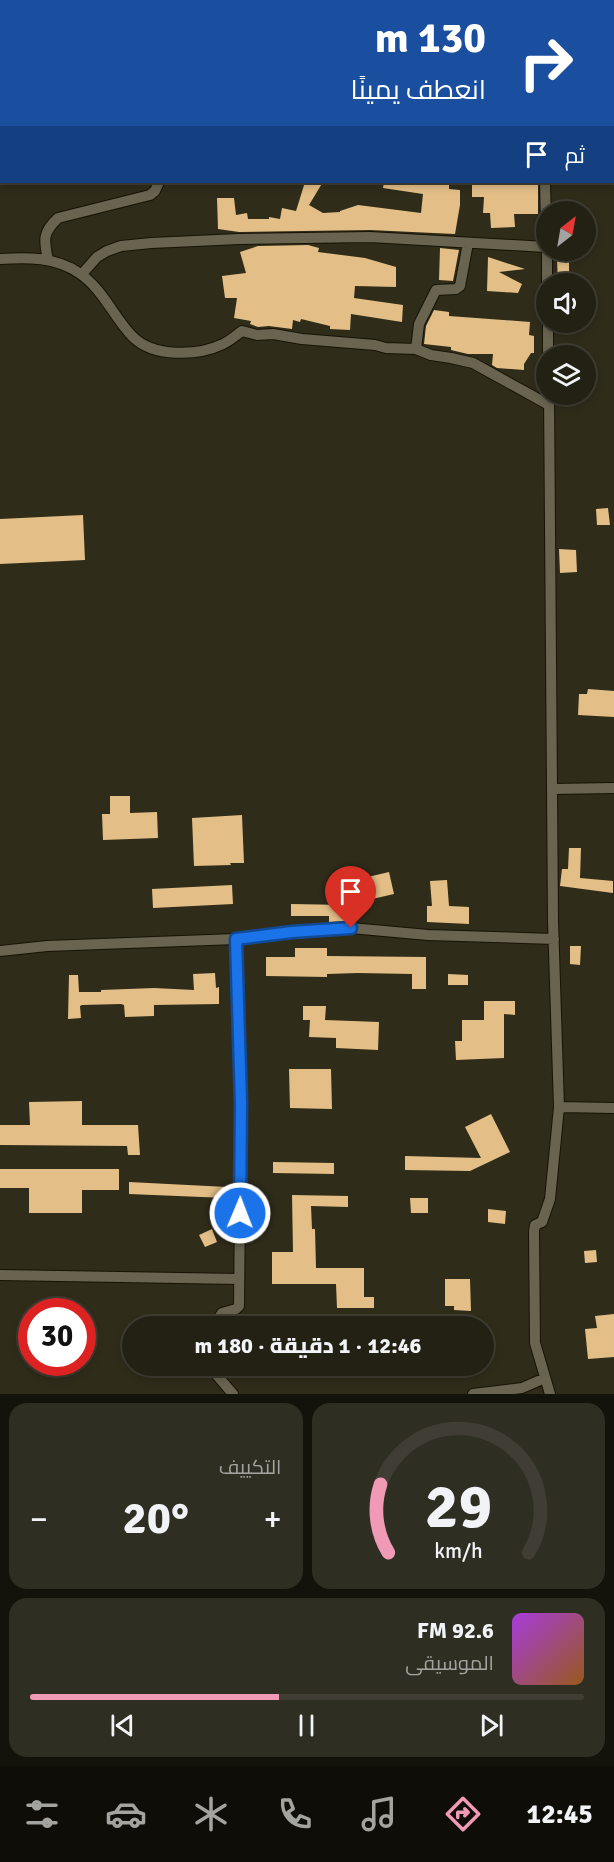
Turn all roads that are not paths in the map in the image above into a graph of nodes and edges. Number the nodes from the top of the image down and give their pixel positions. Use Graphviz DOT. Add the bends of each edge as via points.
graph roads {
  1 [pos="159,183"];
  2 [pos="545,183"];
  3 [pos="545,201"];
  4 [pos="468,243"];
  5 [pos="536,248"];
  6 [pos="0,259"];
  7 [pos="48,260"];
  8 [pos="82,274"];
  9 [pos="416,349"];
  10 [pos="536,394"];
  11 [pos="549,405"];
  12 [pos="614,788"];
  13 [pos="552,789"];
  14 [pos="236,939"];
  15 [pos="554,939"];
  16 [pos="0,951"];
  17 [pos="559,1107"];
  18 [pos="614,1108"];
  19 [pos="0,1275"];
  20 [pos="239,1279"];
  21 [pos="220,1316"];
  22 [pos="218,1376"];
  23 [pos="545,1378"];
  24 [pos="233,1394"];
  25 [pos="473,1394"];
  26 [pos="550,1394"];
  1 -- 7 [label="street" via="150,195 58,218 47,228 44,242"];
  2 -- 3 [label="street"];
  4 -- 5 [label="street"];
  4 -- 8 [label="street" via="370,237 151,243 107,251"];
  4 -- 9 [label="street" via="460,286 436,290 419,324"];
  6 -- 7 [label="street"];
  7 -- 8 [label="street"];
  8 -- 9 [label="street" via="133,337 173,353 224,344 242,331"];
  9 -- 10 [label="street" via="473,363"];
  11 -- 13 [label="street"];
  12 -- 13 [label="street"];
  13 -- 15 [label="street"];
  14 -- 15 [label="street" via="351,928"];
  14 -- 16 [label="street"];
  14 -- 20 [label="street" via="241,1103"];
  15 -- 17 [label="street"];
  17 -- 18 [label="street"];
  17 -- 23 [label="street" via="549,1205 534,1231 535,1343"];
  19 -- 20 [label="street"];
  20 -- 21 [label="street" via="239,1306"];
  22 -- 24 [label="street"];
  23 -- 25 [label="street" via="522,1388"];
  23 -- 26 [label="street"];
}
